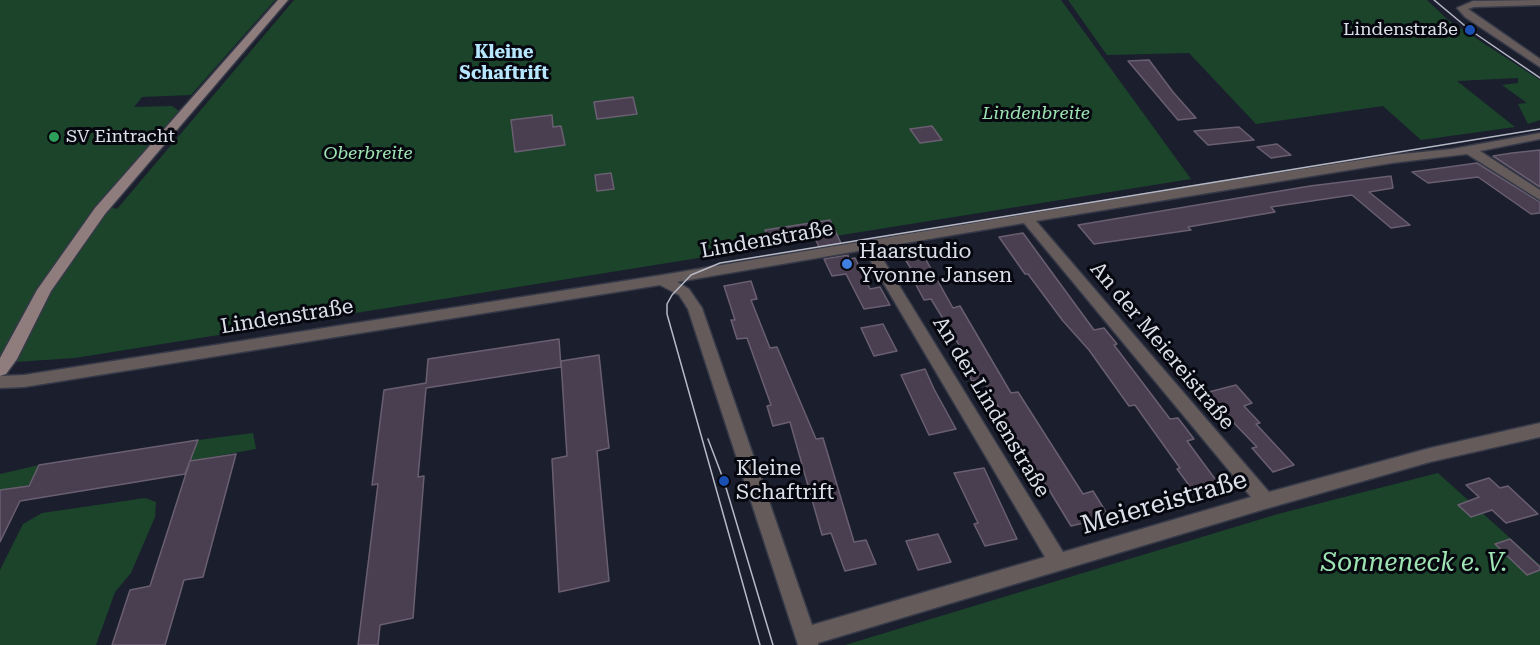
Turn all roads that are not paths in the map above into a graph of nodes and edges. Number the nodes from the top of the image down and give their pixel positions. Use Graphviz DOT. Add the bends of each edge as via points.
graph roads {
  1 [pos="283,0"];
  2 [pos="1515,1"];
  3 [pos="1540,2"];
  4 [pos="1540,64"];
  5 [pos="1540,136"];
  6 [pos="1470,150"];
  7 [pos="1540,196"];
  8 [pos="1027,218"];
  9 [pos="867,244"];
  10 [pos="662,280"];
  11 [pos="0,369"];
  12 [pos="0,382"];
  13 [pos="1540,430"];
  14 [pos="1265,501"];
  15 [pos="1058,562"];
  16 [pos="806,641"];
  1 -- 11 [label="street" via="100,211 44,290"];
  2 -- 3 [label="street"];
  2 -- 4 [label="street" via="1462,8"];
  5 -- 6 [label="street, Lindenstraße"];
  6 -- 7 [label="street"];
  6 -- 8 [label="street, Lindenstraße"];
  8 -- 9 [label="street, Lindenstraße"];
  8 -- 14 [label="street, An der Meiereistraße"];
  9 -- 10 [label="street, Lindenstraße"];
  9 -- 15 [label="street, An der Lindenstraße"];
  10 -- 12 [label="street, Lindenstraße"];
  10 -- 16 [label="street" via="684,292 695,308"];
  13 -- 14 [label="street, Meiereistraße" via="1430,455"];
  14 -- 15 [label="street, Meiereistraße"];
  15 -- 16 [label="street, Meiereistraße"];
}
